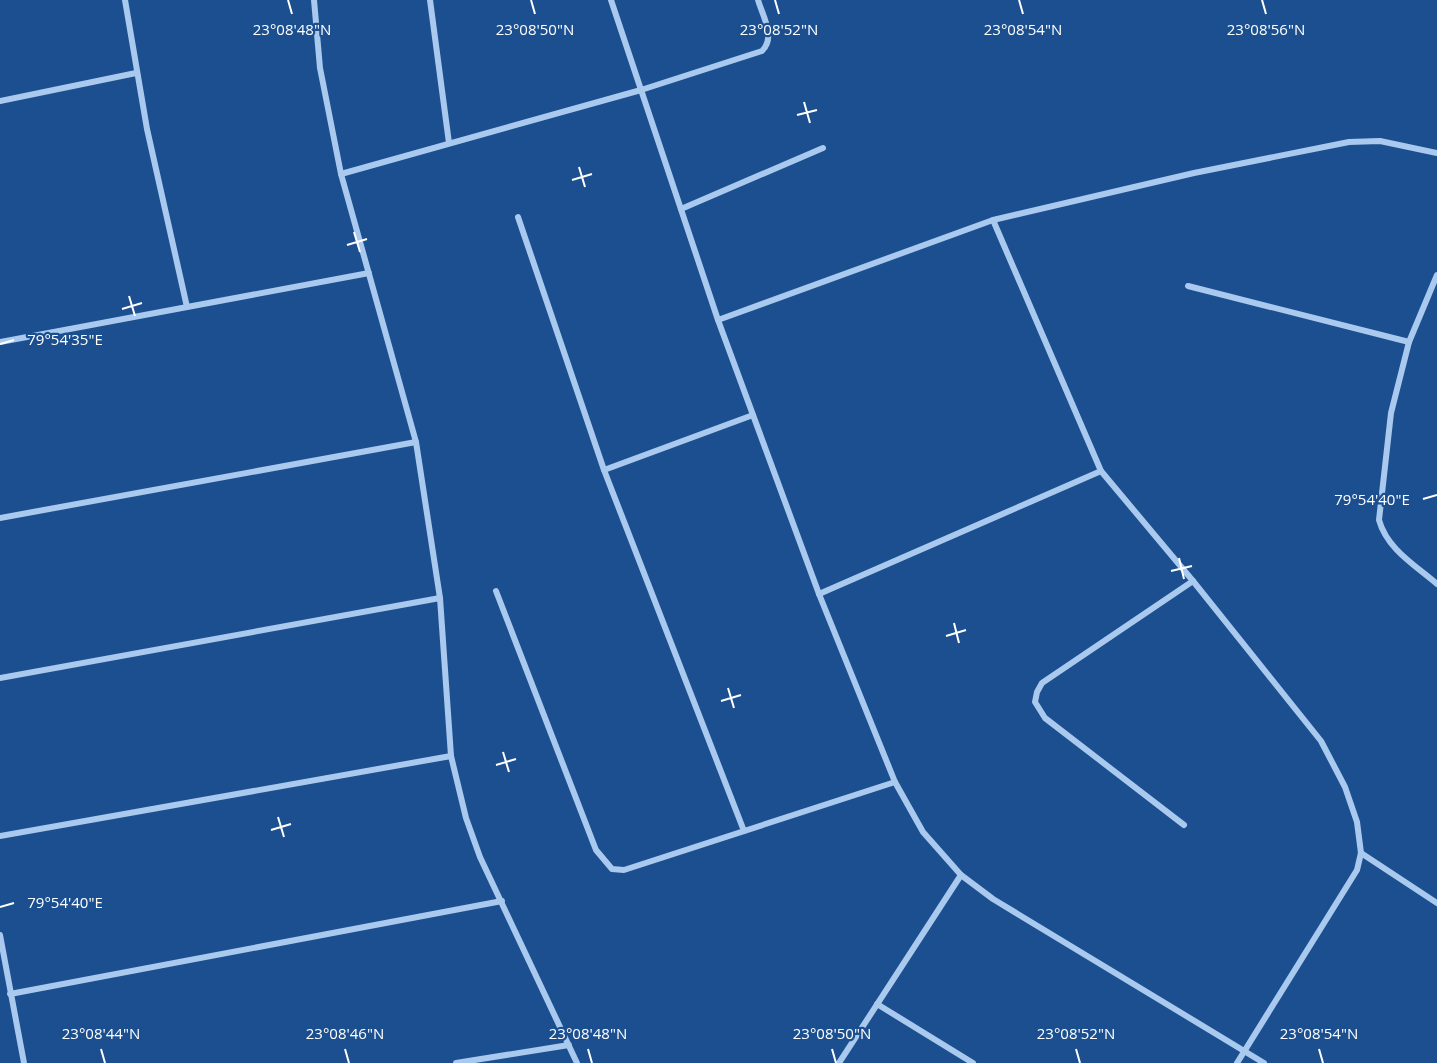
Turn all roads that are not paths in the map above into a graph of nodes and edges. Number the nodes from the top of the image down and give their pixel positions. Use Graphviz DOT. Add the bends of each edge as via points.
graph roads {
  1 [pos="125,0"];
  2 [pos="314,0"];
  3 [pos="430,0"];
  4 [pos="611,0"];
  5 [pos="758,0"];
  6 [pos="136,73"];
  7 [pos="641,90"];
  8 [pos="0,101"];
  9 [pos="449,143"];
  10 [pos="823,148"];
  11 [pos="1437,153"];
  12 [pos="341,174"];
  13 [pos="681,209"];
  14 [pos="518,217"];
  15 [pos="993,220"];
  16 [pos="369,273"];
  17 [pos="1437,275"];
  18 [pos="1188,286"];
  19 [pos="187,307"];
  20 [pos="718,320"];
  21 [pos="0,342"];
  22 [pos="1409,342"];
  23 [pos="753,416"];
  24 [pos="416,441"];
  25 [pos="604,470"];
  26 [pos="1101,471"];
  27 [pos="0,518"];
  28 [pos="1193,581"];
  29 [pos="1437,584"];
  30 [pos="496,591"];
  31 [pos="819,594"];
  32 [pos="440,598"];
  33 [pos="0,678"];
  34 [pos="451,756"];
  35 [pos="895,782"];
  36 [pos="1184,825"];
  37 [pos="744,831"];
  38 [pos="0,836"];
  39 [pos="1361,853"];
  40 [pos="961,875"];
  41 [pos="502,901"];
  42 [pos="1437,903"];
  43 [pos="0,934"];
  44 [pos="10,994"];
  45 [pos="877,1004"];
  46 [pos="569,1045"];
  47 [pos="1244,1051"];
  48 [pos="24,1063"];
  49 [pos="456,1063"];
  50 [pos="577,1063"];
  51 [pos="838,1063"];
  52 [pos="973,1063"];
  53 [pos="1238,1063"];
  54 [pos="1264,1063"];
  1 -- 6 [label="street"];
  2 -- 12 [label="street" via="320,68"];
  3 -- 9 [label="street"];
  4 -- 7 [label="street"];
  5 -- 7 [label="street" via="769,33 768,45 762,51"];
  6 -- 8 [label="street"];
  6 -- 19 [label="street"];
  7 -- 9 [label="street"];
  7 -- 13 [label="street"];
  9 -- 12 [label="street"];
  10 -- 13 [label="street"];
  11 -- 15 [label="street" via="1380,141 1349,142"];
  12 -- 16 [label="street"];
  13 -- 20 [label="street"];
  14 -- 25 [label="street"];
  15 -- 20 [label="street"];
  15 -- 26 [label="street"];
  16 -- 19 [label="street"];
  16 -- 24 [label="street"];
  17 -- 22 [label="street"];
  18 -- 22 [label="street"];
  19 -- 21 [label="street"];
  20 -- 23 [label="street"];
  22 -- 29 [label="street" via="1391,413 1379,520 1393,547"];
  23 -- 25 [label="street"];
  23 -- 31 [label="street"];
  24 -- 27 [label="street"];
  24 -- 32 [label="street"];
  25 -- 37 [label="street"];
  26 -- 28 [label="street"];
  26 -- 31 [label="street"];
  28 -- 36 [label="street" via="1042,683 1035,702 1045,718"];
  28 -- 39 [label="street" via="1321,741 1345,787 1357,822"];
  30 -- 37 [label="street" via="603,861 612,869 624,870"];
  31 -- 35 [label="street"];
  32 -- 33 [label="street"];
  32 -- 34 [label="street"];
  34 -- 38 [label="street"];
  34 -- 41 [label="street" via="466,818"];
  35 -- 37 [label="street"];
  35 -- 40 [label="street" via="924,831"];
  39 -- 42 [label="street"];
  39 -- 47 [label="street" via="1357,870"];
  40 -- 45 [label="street"];
  40 -- 47 [label="street" via="993,899"];
  41 -- 44 [label="street"];
  41 -- 46 [label="street"];
  43 -- 44 [label="street"];
  44 -- 48 [label="street"];
  45 -- 51 [label="street"];
  45 -- 52 [label="street"];
  46 -- 49 [label="street"];
  46 -- 50 [label="street"];
  47 -- 53 [label="street"];
  47 -- 54 [label="street"];
}
